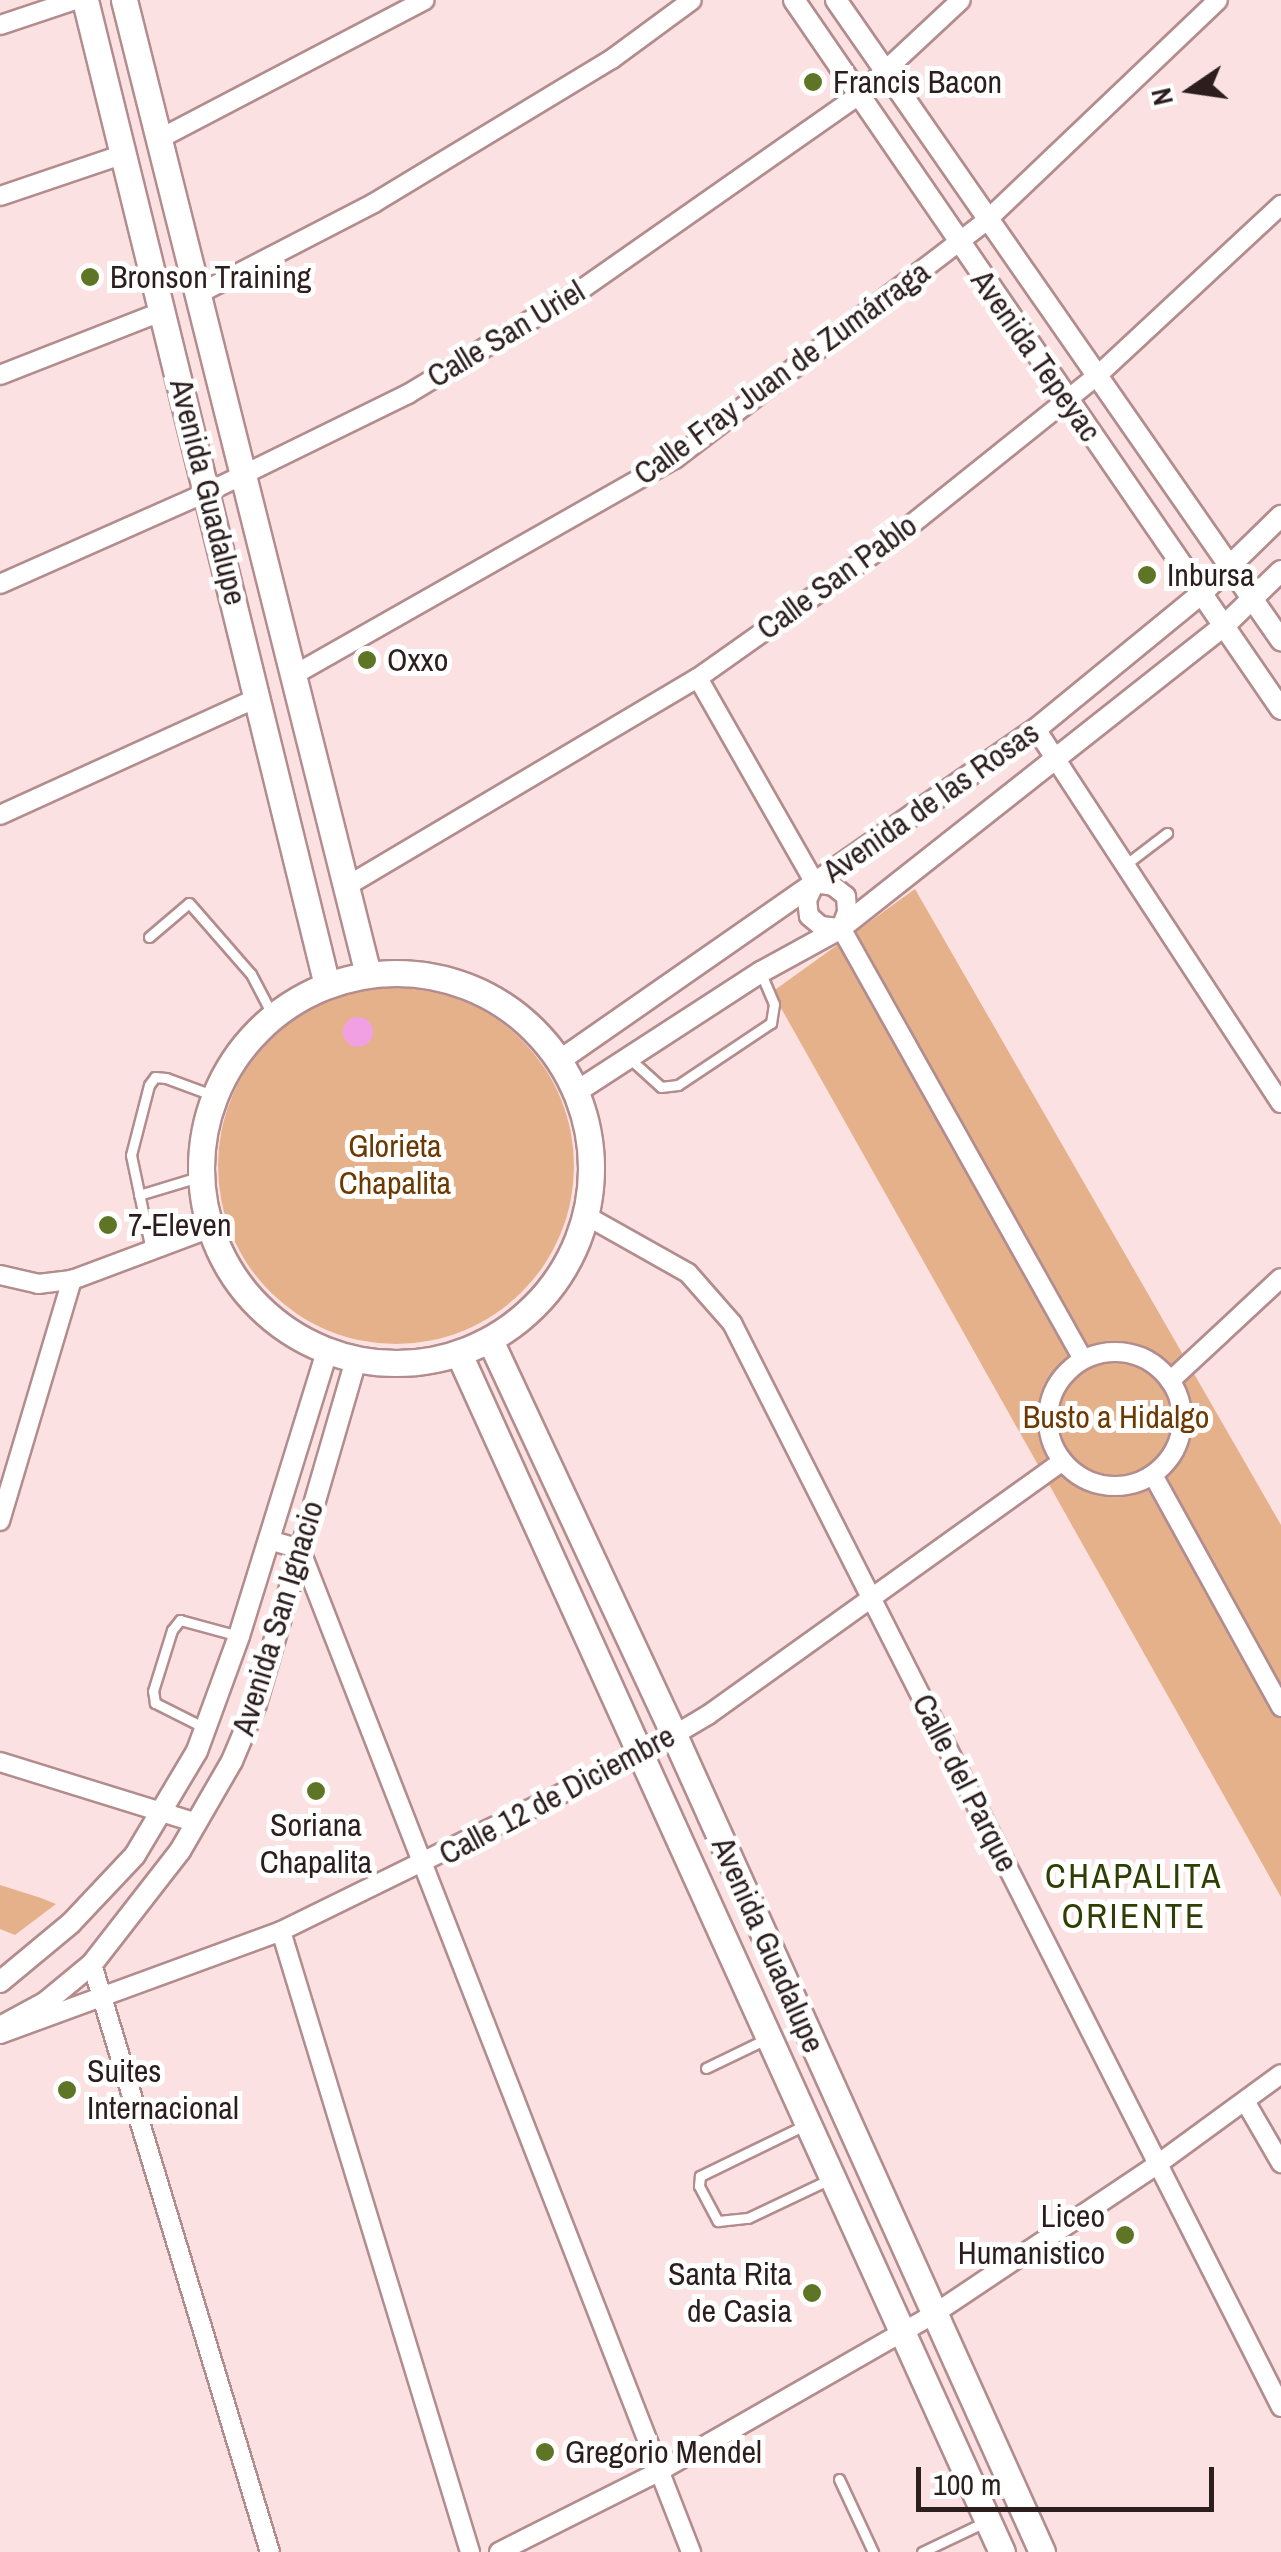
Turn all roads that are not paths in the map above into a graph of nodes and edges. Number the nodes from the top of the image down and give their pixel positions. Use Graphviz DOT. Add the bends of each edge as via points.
graph roads {
  1 [pos="76,0"];
  2 [pos="85,0"];
  3 [pos="124,0"];
  4 [pos="425,0"];
  5 [pos="692,0"];
  6 [pos="794,0"];
  7 [pos="836,0"];
  8 [pos="961,0"];
  9 [pos="1218,0"];
  10 [pos="0,25"];
  11 [pos="886,72"];
  12 [pos="860,95"];
  13 [pos="158,140"];
  14 [pos="124,154"];
  15 [pos="0,196"];
  16 [pos="1281,205"];
  17 [pos="986,221"];
  18 [pos="958,244"];
  19 [pos="198,294"];
  20 [pos="162,311"];
  21 [pos="0,375"];
  22 [pos="1098,375"];
  23 [pos="1067,401"];
  24 [pos="243,474"];
  25 [pos="208,492"];
  26 [pos="1281,516"];
  27 [pos="1230,566"];
  28 [pos="1281,571"];
  29 [pos="0,584"];
  30 [pos="1201,594"];
  31 [pos="1253,599"];
  32 [pos="1224,626"];
  33 [pos="1281,640"];
  34 [pos="294,675"];
  35 [pos="698,678"];
  36 [pos="259,696"];
  37 [pos="1281,710"];
  38 [pos="1036,730"];
  39 [pos="1057,759"];
  40 [pos="0,815"];
  41 [pos="1167,833"];
  42 [pos="1126,865"];
  43 [pos="815,883"];
  44 [pos="347,886"];
  45 [pos="841,928"];
  46 [pos="149,937"];
  47 [pos="761,972"];
  48 [pos="368,974"];
  49 [pos="327,985"];
  50 [pos="273,1016"];
  51 [pos="627,1056"];
  52 [pos="559,1061"];
  53 [pos="576,1092"];
  54 [pos="215,1096"];
  55 [pos="1281,1103"];
  56 [pos="202,1176"];
  57 [pos="139,1195"];
  58 [pos="586,1215"];
  59 [pos="211,1228"];
  60 [pos="151,1250"];
  61 [pos="0,1275"];
  62 [pos="1281,1278"];
  63 [pos="72,1280"];
  64 [pos="490,1340"];
  65 [pos="327,1351"];
  66 [pos="459,1354"];
  67 [pos="1083,1359"];
  68 [pos="356,1360"];
  69 [pos="1170,1381"];
  70 [pos="1062,1462"];
  71 [pos="1152,1475"];
  72 [pos="0,1521"];
  73 [pos="270,1540"];
  74 [pos="300,1549"];
  75 [pos="872,1598"];
  76 [pos="239,1636"];
  77 [pos="1281,1707"];
  78 [pos="206,1728"];
  79 [pos="674,1735"];
  80 [pos="639,1756"];
  81 [pos="0,1762"];
  82 [pos="164,1812"];
  83 [pos="198,1823"];
  84 [pos="422,1865"];
  85 [pos="281,1931"];
  86 [pos="92,1964"];
  87 [pos="0,1982"];
  88 [pos="103,1999"];
  89 [pos="0,2026"];
  90 [pos="0,2034"];
  91 [pos="767,2039"];
  92 [pos="706,2068"];
  93 [pos="1281,2074"];
  94 [pos="1245,2100"];
  95 [pos="806,2125"];
  96 [pos="1281,2163"];
  97 [pos="1158,2164"];
  98 [pos="830,2178"];
  99 [pos="934,2314"];
  100 [pos="901,2334"];
  101 [pos="1281,2408"];
  102 [pos="660,2472"];
  103 [pos="840,2479"];
  104 [pos="988,2520"];
  105 [pos="270,2552"];
  106 [pos="470,2552"];
  107 [pos="499,2552"];
  108 [pos="690,2552"];
  109 [pos="873,2552"];
  110 [pos="922,2552"];
  111 [pos="1002,2552"];
  112 [pos="1042,2552"];
  1 -- 10 [label="street"];
  2 -- 14 [label="main road, Avenida Guadalupe"];
  3 -- 13 [label="main road, Avenida Guadalupe"];
  4 -- 13 [label="street"];
  5 -- 19 [label="street" via="612,59 374,203"];
  6 -- 12 [label="street, Avenida Tepeyac"];
  7 -- 11 [label="street, Avenida Tepeyac"];
  8 -- 11 [label="street, Calle San Uriel"];
  9 -- 17 [label="street, Calle Fray Juan de Zumárraga"];
  11 -- 12 [label="street, Calle San Uriel"];
  11 -- 17 [label="street, Avenida Tepeyac"];
  12 -- 18 [label="street, Avenida Tepeyac"];
  12 -- 24 [label="street, Calle San Uriel" via="582,289 408,394"];
  13 -- 19 [label="main road, Avenida Guadalupe"];
  14 -- 15 [label="street"];
  14 -- 20 [label="main road, Avenida Guadalupe"];
  16 -- 22 [label="street, Calle San Pablo"];
  17 -- 18 [label="street, Calle Fray Juan de Zumárraga"];
  17 -- 22 [label="street, Avenida Tepeyac"];
  18 -- 23 [label="street, Avenida Tepeyac"];
  18 -- 34 [label="street, Calle Fray Juan de Zumárraga" via="676,459"];
  19 -- 24 [label="main road, Avenida Guadalupe"];
  20 -- 21 [label="street"];
  20 -- 25 [label="main road, Avenida Guadalupe"];
  22 -- 23 [label="street, Calle San Pablo"];
  22 -- 27 [label="street, Avenida Tepeyac"];
  23 -- 30 [label="street, Avenida Tepeyac"];
  23 -- 35 [label="street, Calle San Pablo" via="887,544"];
  24 -- 25 [label="street, Calle San Uriel"];
  24 -- 34 [label="main road, Avenida Guadalupe"];
  25 -- 29 [label="street, Calle San Uriel"];
  25 -- 36 [label="main road, Avenida Guadalupe"];
  26 -- 27 [label="street, Avenida de las Rosas"];
  27 -- 30 [label="street, Avenida de las Rosas"];
  27 -- 31 [label="street, Avenida Tepeyac"];
  28 -- 31 [label="street, Avenida de las Rosas"];
  30 -- 32 [label="street, Avenida Tepeyac"];
  30 -- 38 [label="street, Avenida de las Rosas"];
  31 -- 32 [label="street, Avenida de las Rosas"];
  31 -- 33 [label="street, Avenida Tepeyac"];
  32 -- 37 [label="street, Avenida Tepeyac"];
  32 -- 39 [label="street, Avenida de las Rosas"];
  34 -- 44 [label="main road, Avenida Guadalupe"];
  35 -- 43 [label="street"];
  35 -- 44 [label="street, Calle San Pablo"];
  36 -- 40 [label="street"];
  36 -- 49 [label="main road, Avenida Guadalupe"];
  38 -- 39 [label="street"];
  38 -- 43 [label="street, Avenida de las Rosas"];
  39 -- 42 [label="street"];
  39 -- 45 [label="street, Avenida de las Rosas"];
  41 -- 42 [label="lane"];
  42 -- 55 [label="street"];
  43 -- 45 [label="street" via="846,896"];
  43 -- 45 [label="street" via="809,916 821,926"];
  43 -- 52 [label="street, Avenida de las Rosas"];
  44 -- 48 [label="main road, Avenida Guadalupe"];
  45 -- 47 [label="street, Avenida de las Rosas"];
  45 -- 67 [label="street"];
  46 -- 50 [label="lane" via="189,903 251,974"];
  47 -- 51 [label="street, Avenida de las Rosas"];
  47 -- 51 [label="lane" via="774,1004 771,1023 678,1085 661,1087"];
  48 -- 49 [label="main road"];
  48 -- 52 [label="main road" via="441,978 476,990 536,1032"];
  49 -- 50 [label="main road"];
  50 -- 54 [label="main road" via="230,1066"];
  51 -- 53 [label="street, Avenida de las Rosas"];
  52 -- 53 [label="main road"];
  53 -- 58 [label="main road" via="590,1153"];
  54 -- 56 [label="main road"];
  54 -- 57 [label="lane" via="155,1077 131,1155"];
  56 -- 57 [label="lane"];
  56 -- 59 [label="main road"];
  57 -- 60 [label="lane"];
  58 -- 64 [label="main road" via="551,1288"];
  58 -- 75 [label="street, Calle del Parque" via="688,1273 732,1322"];
  59 -- 60 [label="street"];
  59 -- 65 [label="main road" via="256,1303"];
  60 -- 63 [label="street"];
  61 -- 63 [label="street" via="38,1284"];
  62 -- 69 [label="street"];
  63 -- 72 [label="street"];
  64 -- 66 [label="main road"];
  64 -- 79 [label="main road, Avenida Guadalupe"];
  65 -- 68 [label="main road"];
  65 -- 73 [label="street, Avenida San Ignacio"];
  66 -- 68 [label="main road" via="391,1364"];
  66 -- 80 [label="main road, Avenida Guadalupe"];
  67 -- 69 [label="street" via="1124,1352 1150,1362"];
  67 -- 70 [label="street" via="1061,1378 1048,1405 1049,1435"];
  68 -- 74 [label="street, Avenida San Ignacio"];
  69 -- 71 [label="street" via="1182,1424 1173,1453"];
  70 -- 71 [label="street" via="1085,1480 1112,1487"];
  70 -- 75 [label="street, Calle 12 de Diciembre"];
  71 -- 77 [label="street"];
  73 -- 74 [label="street"];
  73 -- 76 [label="street, Avenida San Ignacio"];
  74 -- 83 [label="street, Avenida San Ignacio" via="256,1704"];
  74 -- 84 [label="street"];
  75 -- 79 [label="street, Calle 12 de Diciembre"];
  75 -- 97 [label="street, Calle del Parque"];
  76 -- 78 [label="street, Avenida San Ignacio"];
  76 -- 78 [label="lane" via="180,1620 172,1630 155,1703"];
  78 -- 82 [label="street, Avenida San Ignacio"];
  79 -- 80 [label="street, Calle 12 de Diciembre"];
  79 -- 99 [label="main road, Avenida Guadalupe"];
  80 -- 84 [label="street, Calle 12 de Diciembre"];
  80 -- 91 [label="main road, Avenida Guadalupe"];
  81 -- 82 [label="street"];
  82 -- 83 [label="street"];
  82 -- 87 [label="street, Avenida San Ignacio" via="104,1890"];
  83 -- 86 [label="street, Avenida San Ignacio"];
  84 -- 85 [label="street, Calle 12 de Diciembre"];
  84 -- 102 [label="street"];
  85 -- 88 [label="street, Calle 12 de Diciembre"];
  85 -- 106 [label="street"];
  86 -- 88 [label="street"];
  86 -- 89 [label="street, Avenida San Ignacio" via="46,2002"];
  88 -- 90 [label="street, Calle 12 de Diciembre"];
  88 -- 105 [label="street"];
  91 -- 92 [label="lane"];
  91 -- 95 [label="main road, Avenida Guadalupe"];
  93 -- 94 [label="street"];
  94 -- 96 [label="street"];
  94 -- 97 [label="street"];
  95 -- 98 [label="main road, Avenida Guadalupe"];
  95 -- 98 [label="lane" via="700,2176 699,2186 718,2221 748,2218"];
  97 -- 99 [label="street"];
  97 -- 101 [label="street, Calle del Parque"];
  98 -- 100 [label="main road, Avenida Guadalupe"];
  99 -- 100 [label="street"];
  99 -- 112 [label="main road, Avenida Guadalupe"];
  100 -- 102 [label="street"];
  100 -- 104 [label="main road, Avenida Guadalupe"];
  102 -- 107 [label="street"];
  102 -- 108 [label="street"];
  103 -- 109 [label="lane"];
  104 -- 110 [label="lane"];
  104 -- 111 [label="main road, Avenida Guadalupe"];
}
